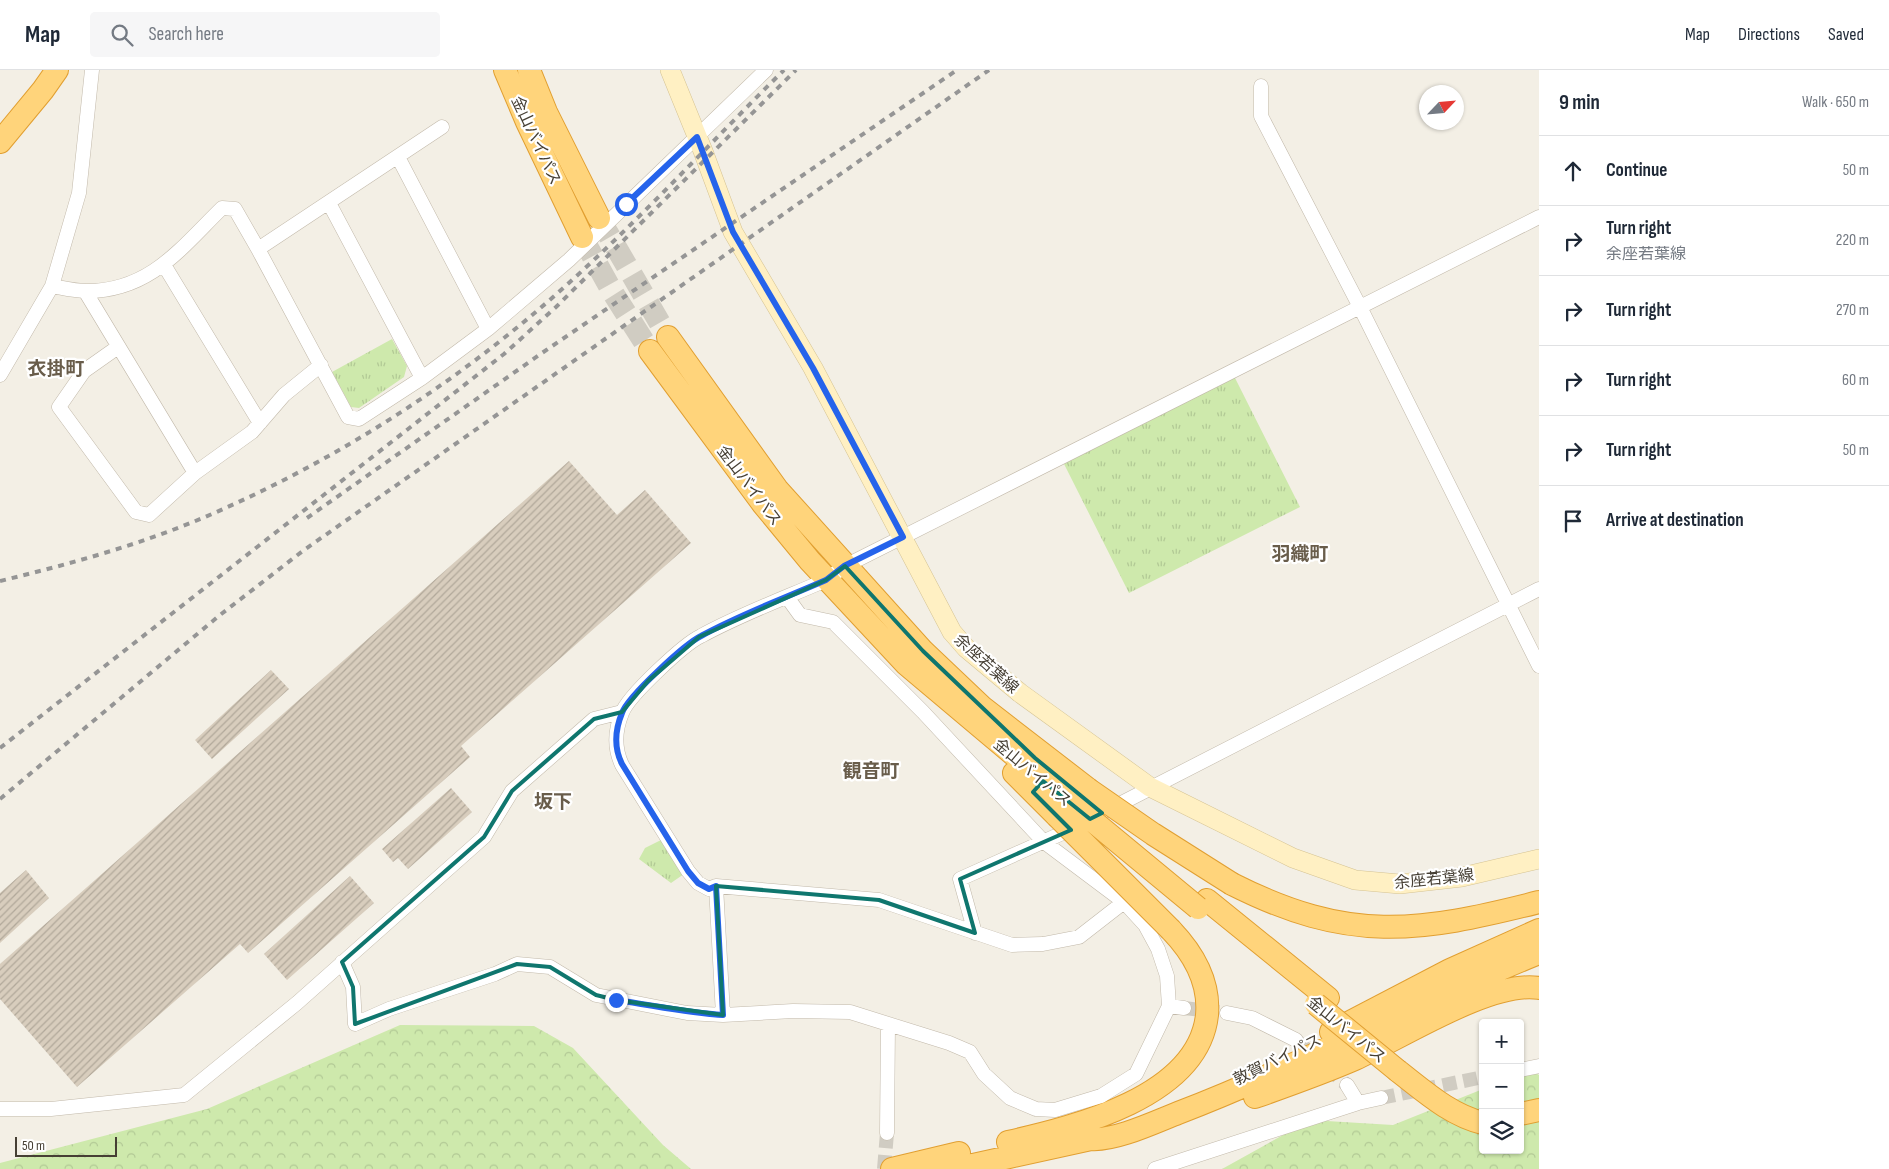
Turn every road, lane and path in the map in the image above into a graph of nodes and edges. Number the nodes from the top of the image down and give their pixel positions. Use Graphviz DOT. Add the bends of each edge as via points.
graph roads {
  1 [pos="57,70"];
  2 [pos="92,70"];
  3 [pos="505,70"];
  4 [pos="529,70"];
  5 [pos="670,70"];
  6 [pos="766,70"];
  7 [pos="1261,86"];
  8 [pos="442,128"];
  9 [pos="697,137"];
  10 [pos="0,142"];
  11 [pos="398,157"];
  12 [pos="329,203"];
  13 [pos="1539,217"];
  14 [pos="599,218"];
  15 [pos="582,237"];
  16 [pos="258,248"];
  17 [pos="164,265"];
  18 [pos="52,286"];
  19 [pos="85,292"];
  20 [pos="1360,307"];
  21 [pos="488,329"];
  22 [pos="668,337"];
  23 [pos="118,347"];
  24 [pos="650,351"];
  25 [pos="321,365"];
  26 [pos="0,376"];
  27 [pos="422,378"];
  28 [pos="260,423"];
  29 [pos="196,474"];
  30 [pos="903,537"];
  31 [pos="844,566"];
  32 [pos="827,579"];
  33 [pos="1539,589"];
  34 [pos="787,597"];
  35 [pos="1508,605"];
  36 [pos="1539,666"];
  37 [pos="622,712"];
  38 [pos="1150,787"];
  39 [pos="1074,801"];
  40 [pos="1044,842"];
  41 [pos="1539,859"];
  42 [pos="716,886"];
  43 [pos="1124,902"];
  44 [pos="1539,902"];
  45 [pos="1539,930"];
  46 [pos="975,933"];
  47 [pos="1539,953"];
  48 [pos="342,962"];
  49 [pos="1539,988"];
  50 [pos="1169,1006"];
  51 [pos="1184,1008"];
  52 [pos="1226,1012"];
  53 [pos="723,1015"];
  54 [pos="888,1024"];
  55 [pos="1296,1040"];
  56 [pos="1539,1066"];
  57 [pos="1404,1068"];
  58 [pos="1524,1069"];
  59 [pos="1347,1085"];
  60 [pos="1382,1098"];
  61 [pos="1358,1103"];
  62 [pos="1479,1106"];
  63 [pos="0,1109"];
  64 [pos="1539,1110"];
  65 [pos="1524,1113"];
  66 [pos="1479,1122"];
  67 [pos="1539,1125"];
  68 [pos="1524,1127"];
  69 [pos="887,1133"];
  70 [pos="1091,1139"];
  71 [pos="973,1165"];
  72 [pos="892,1169"];
  73 [pos="944,1169"];
  74 [pos="1009,1169"];
  75 [pos="1155,1169"];
  1 -- 10 [label="highway"];
  2 -- 18 [label="street" via="79,193"];
  3 -- 15 [label="highway, 金山バイパス"];
  4 -- 14 [label="highway, 金山バイパス" via="546,112"];
  5 -- 9 [label="main road, 余座若葉線"];
  6 -- 9 [label="street"];
  7 -- 20 [label="street" via="1261,116"];
  8 -- 11 [label="street"];
  9 -- 21 [label="street" via="569,260"];
  9 -- 30 [label="main road, 余座若葉線" via="733,232 813,368"];
  11 -- 12 [label="street"];
  11 -- 21 [label="street"];
  12 -- 16 [label="street"];
  12 -- 27 [label="street"];
  13 -- 20 [label="street"];
  16 -- 17 [label="street" via="235,209 222,208"];
  16 -- 25 [label="street"];
  17 -- 19 [label="street" via="135,283"];
  17 -- 28 [label="street"];
  18 -- 19 [label="street"];
  18 -- 26 [label="street"];
  19 -- 23 [label="street"];
  20 -- 30 [label="street"];
  20 -- 35 [label="street"];
  21 -- 27 [label="street"];
  22 -- 31 [label="highway, 金山バイパス" via="776,490"];
  23 -- 29 [label="street"];
  23 -- 29 [label="street" via="84,371 60,407 136,512 149,515"];
  24 -- 32 [label="highway, 金山バイパス" via="763,504"];
  25 -- 27 [label="street" via="348,417 359,419"];
  25 -- 28 [label="street" via="284,395"];
  28 -- 29 [label="street"];
  30 -- 31 [label="street"];
  30 -- 38 [label="main road, 余座若葉線" via="952,632 966,648 1020,692"];
  31 -- 32 [label="street"];
  31 -- 39 [label="highway, 金山バイパス" via="922,651 1035,758"];
  32 -- 34 [label="street"];
  32 -- 39 [label="highway, 金山バイパス" via="906,664"];
  33 -- 35 [label="street"];
  34 -- 37 [label="street" via="699,636 648,682"];
  34 -- 40 [label="street" via="800,615 833,622 923,712"];
  35 -- 36 [label="street"];
  35 -- 38 [label="street"];
  37 -- 42 [label="street" via="616,740 617,755 688,871 698,883 709,889"];
  37 -- 48 [label="street" via="594,719 519,784 484,837"];
  38 -- 40 [label="street"];
  38 -- 41 [label="main road, 余座若葉線" via="1293,858 1355,880 1423,883"];
  39 -- 44 [label="highway, 金山バイパス, bridge" via="1153,834 1232,884 1300,913 1364,927 1409,928 1447,924"];
  39 -- 57 [label="highway, 金山バイパス, bridge"];
  39 -- 72 [label="highway, bridge" via="1198,967 1208,1008 1198,1048 1174,1077 1138,1099 1021,1139"];
  40 -- 43 [label="street"];
  40 -- 46 [label="street" via="960,879"];
  42 -- 46 [label="street" via="879,900"];
  42 -- 53 [label="street"];
  43 -- 46 [label="street" via="1079,937 1043,944 1012,945"];
  43 -- 50 [label="street" via="1145,925 1158,948 1167,976"];
  45 -- 70 [label="highway, 敦賀バイパス" via="1450,970 1278,1060 1186,1103"];
  47 -- 70 [label="highway, 敦賀バイパス" via="1208,1102 1101,1140"];
  48 -- 53 [label="street" via="353,987 355,1024 517,964 550,966 596,995 616,1000 658,1005 687,1013"];
  48 -- 63 [label="street" via="184,1095 50,1109"];
  49 -- 74 [label="highway" via="1518,988 1478,999 1355,1059 1180,1124 1094,1153"];
  50 -- 51 [label="street"];
  50 -- 54 [label="street" via="1136,1074 1101,1096 1055,1110 1036,1109 1010,1098 984,1074 970,1052"];
  52 -- 55 [label="street" via="1252,1018"];
  53 -- 54 [label="street" via="850,1012"];
  54 -- 69 [label="street"];
  56 -- 58 [label="street"];
  57 -- 62 [label="highway"];
  57 -- 66 [label="highway, 金山バイパス" via="1447,1108"];
  59 -- 61 [label="street"];
  60 -- 61 [label="street"];
  61 -- 75 [label="street"];
  64 -- 65 [label="highway"];
  67 -- 68 [label="highway"];
  70 -- 71 [label="highway, 敦賀バイパス"];
  71 -- 73 [label="highway, 敦賀バイパス"];
  71 -- 74 [label="highway"];
}
